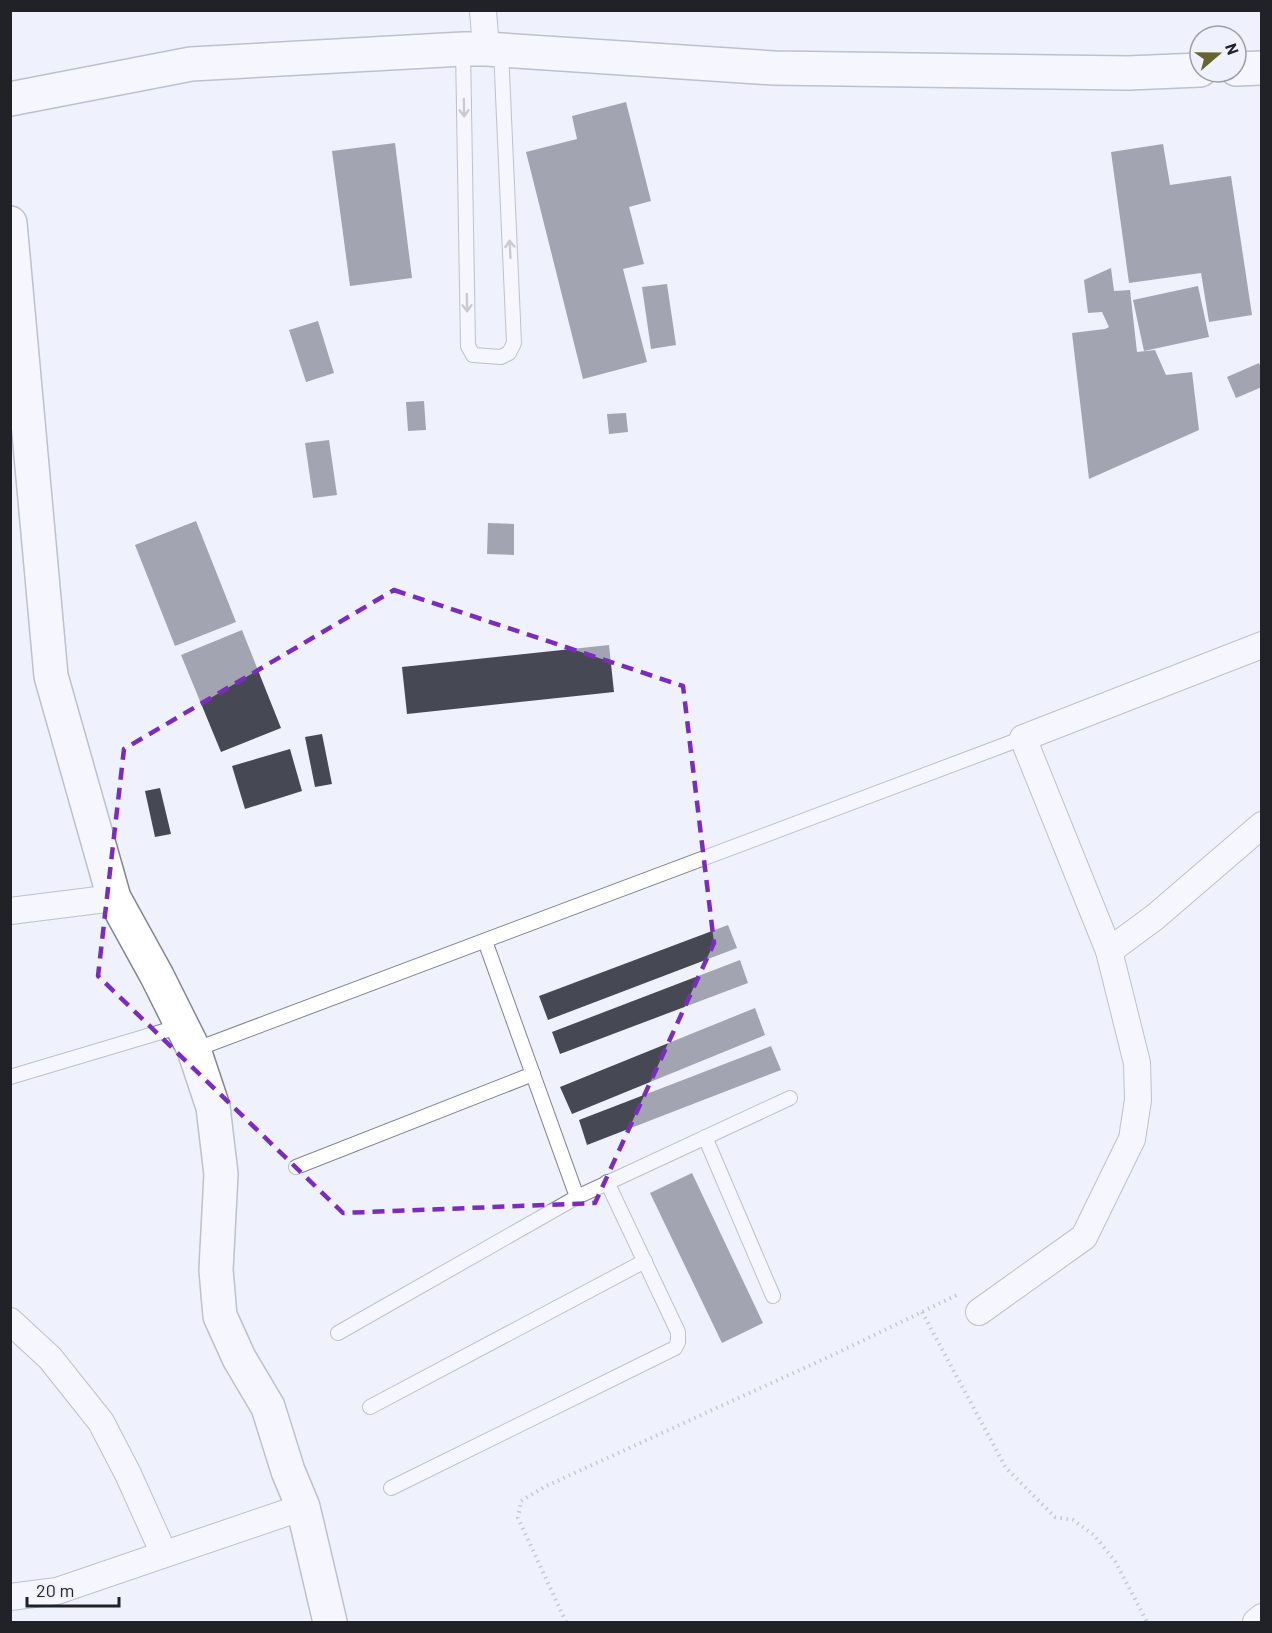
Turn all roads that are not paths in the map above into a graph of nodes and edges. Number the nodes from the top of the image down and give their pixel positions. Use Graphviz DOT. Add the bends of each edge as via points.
graph roads {
  1 [pos="483,10"];
  2 [pos="483,49"];
  3 [pos="1188,70"];
  4 [pos="10,99"];
  5 [pos="10,223"];
  6 [pos="11,235"];
  7 [pos="17,382"];
  8 [pos="1262,645"];
  9 [pos="1023,738"];
  10 [pos="1262,825"];
  11 [pos="114,898"];
  12 [pos="10,911"];
  13 [pos="485,940"];
  14 [pos="1109,951"];
  15 [pos="188,1038"];
  16 [pos="533,1074"];
  17 [pos="10,1077"];
  18 [pos="790,1098"];
  19 [pos="705,1137"];
  20 [pos="296,1167"];
  21 [pos="607,1182"];
  22 [pos="577,1197"];
  23 [pos="645,1261"];
  24 [pos="773,1296"];
  25 [pos="980,1312"];
  26 [pos="10,1322"];
  27 [pos="338,1333"];
  28 [pos="370,1407"];
  29 [pos="391,1488"];
  30 [pos="303,1507"];
  31 [pos="164,1554"];
  32 [pos="10,1597"];
  33 [pos="1262,1617"];
  34 [pos="330,1623"];
  35 [pos="1256,1623"];
  1 -- 2 [label="street"];
  2 -- 2 [label="lane, one-way" via="468,346 473,354 501,357 514,344"];
  2 -- 3 [label="street" via="774,68"];
  2 -- 4 [label="street" via="191,64"];
  5 -- 6 [label="street"];
  6 -- 7 [label="street"];
  7 -- 11 [label="street" via="51,676"];
  8 -- 9 [label="street"];
  9 -- 13 [label="lane"];
  9 -- 14 [label="street"];
  10 -- 14 [label="street" via="1155,918"];
  11 -- 12 [label="street"];
  11 -- 15 [label="street"];
  13 -- 15 [label="lane"];
  13 -- 16 [label="lane"];
  14 -- 25 [label="street" via="1137,1063 1138,1100 1132,1139 1084,1237"];
  15 -- 17 [label="lane"];
  15 -- 30 [label="street" via="213,1107 221,1174 216,1270 220,1316 267,1407"];
  16 -- 20 [label="lane"];
  16 -- 22 [label="lane"];
  18 -- 19 [label="lane"];
  19 -- 21 [label="lane"];
  19 -- 24 [label="lane"];
  21 -- 22 [label="lane"];
  21 -- 23 [label="lane"];
  22 -- 27 [label="lane"];
  23 -- 28 [label="lane"];
  23 -- 29 [label="lane" via="678,1332 675,1348"];
  26 -- 31 [label="street" via="50,1358 101,1422"];
  30 -- 31 [label="street"];
  30 -- 34 [label="street"];
  31 -- 32 [label="street" via="57,1591"];
  33 -- 35 [label="street"];
}
